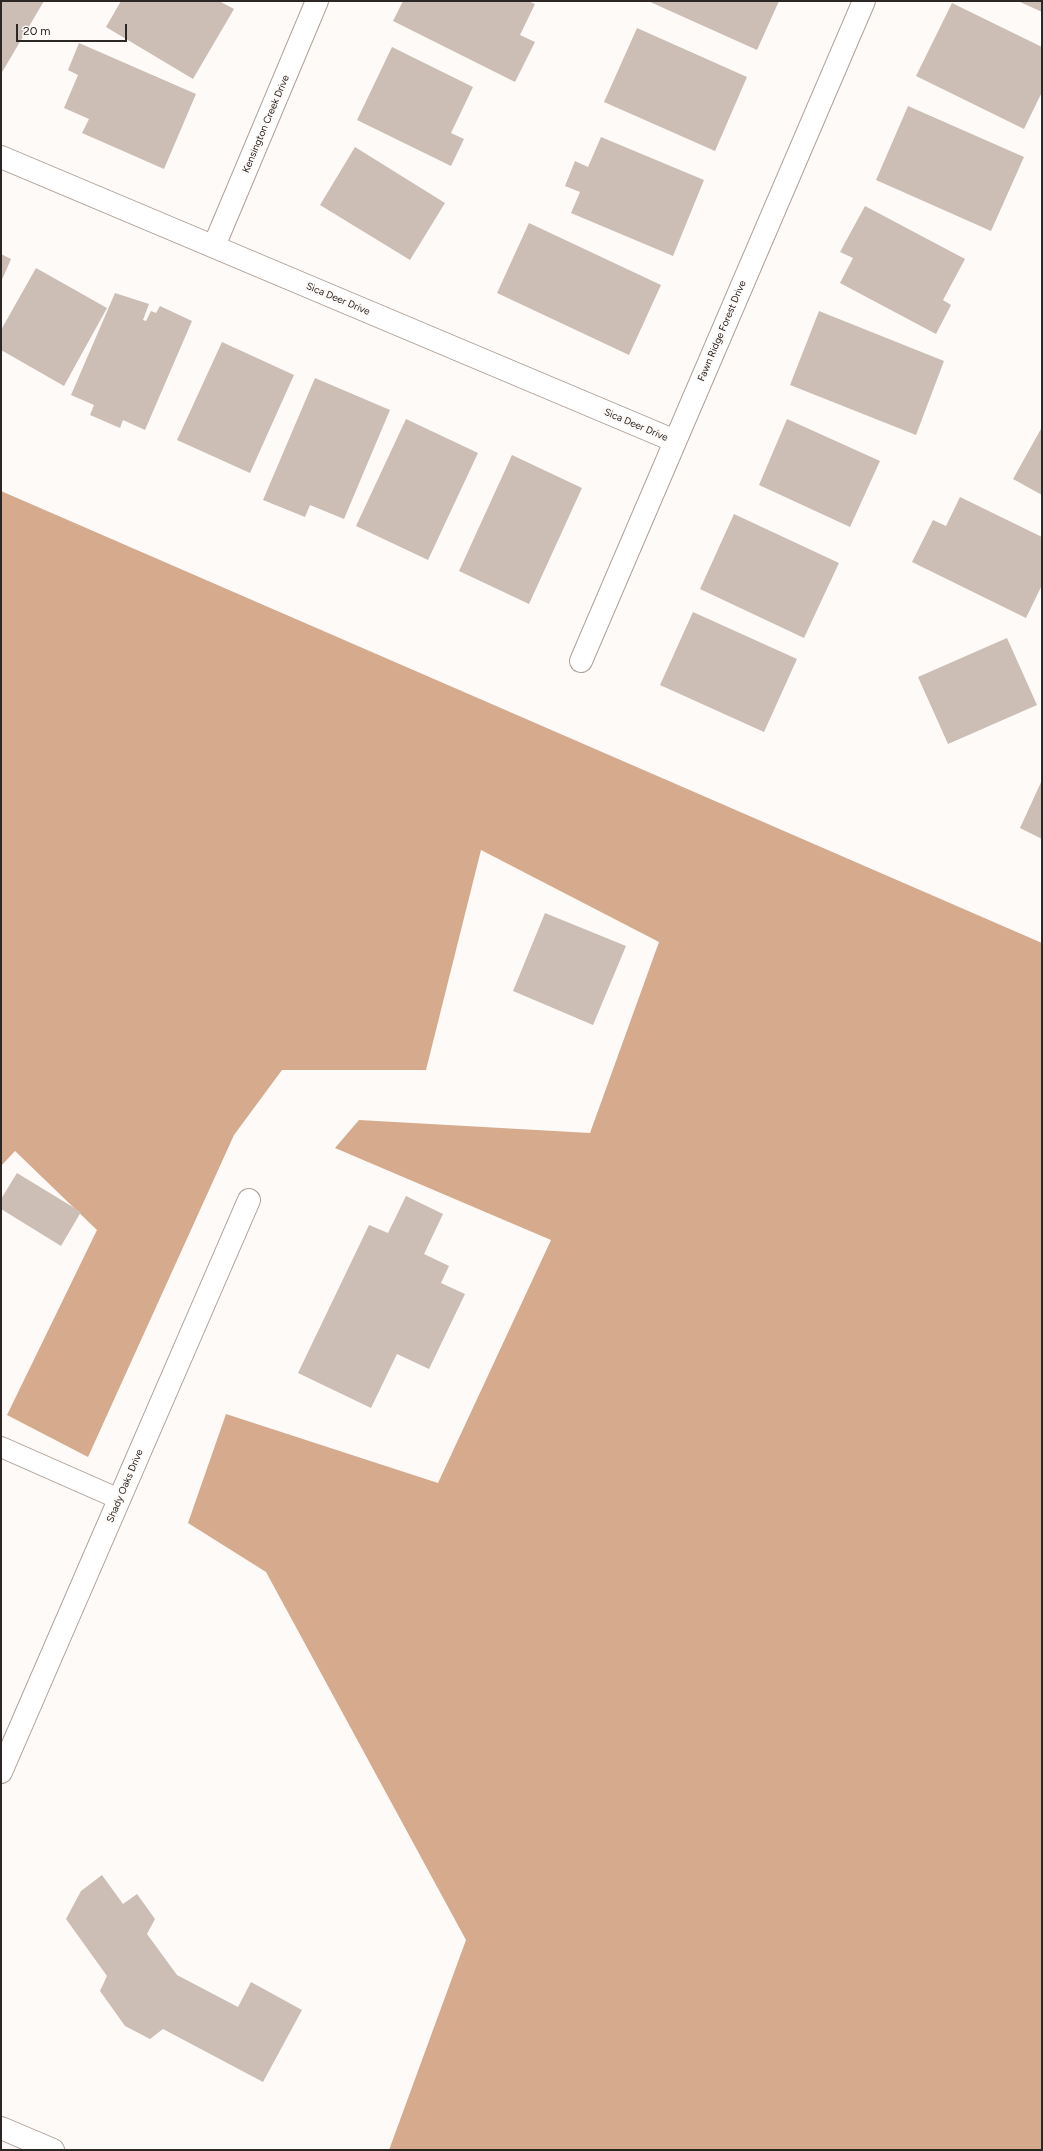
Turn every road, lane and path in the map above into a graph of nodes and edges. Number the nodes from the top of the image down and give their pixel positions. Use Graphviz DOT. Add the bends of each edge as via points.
graph roads {
  1 [pos="317,1"];
  2 [pos="864,1"];
  3 [pos="1,157"];
  4 [pos="214,246"];
  5 [pos="675,441"];
  6 [pos="581,661"];
  7 [pos="249,1200"];
  8 [pos="1,1447"];
  9 [pos="119,1499"];
  10 [pos="1,1772"];
  11 [pos="1,2128"];
  12 [pos="53,2150"];
  1 -- 4 [label="street, Kensington Creek Drive"];
  2 -- 5 [label="street, Fawn Ridge Forest Drive"];
  3 -- 4 [label="street, Sica Deer Drive"];
  4 -- 5 [label="street, Sica Deer Drive"];
  5 -- 6 [label="street, Fawn Ridge Forest Drive"];
  7 -- 9 [label="street, Shady Oaks Drive"];
  8 -- 9 [label="lane"];
  9 -- 10 [label="street, Shady Oaks Drive"];
  11 -- 12 [label="street"];
}
